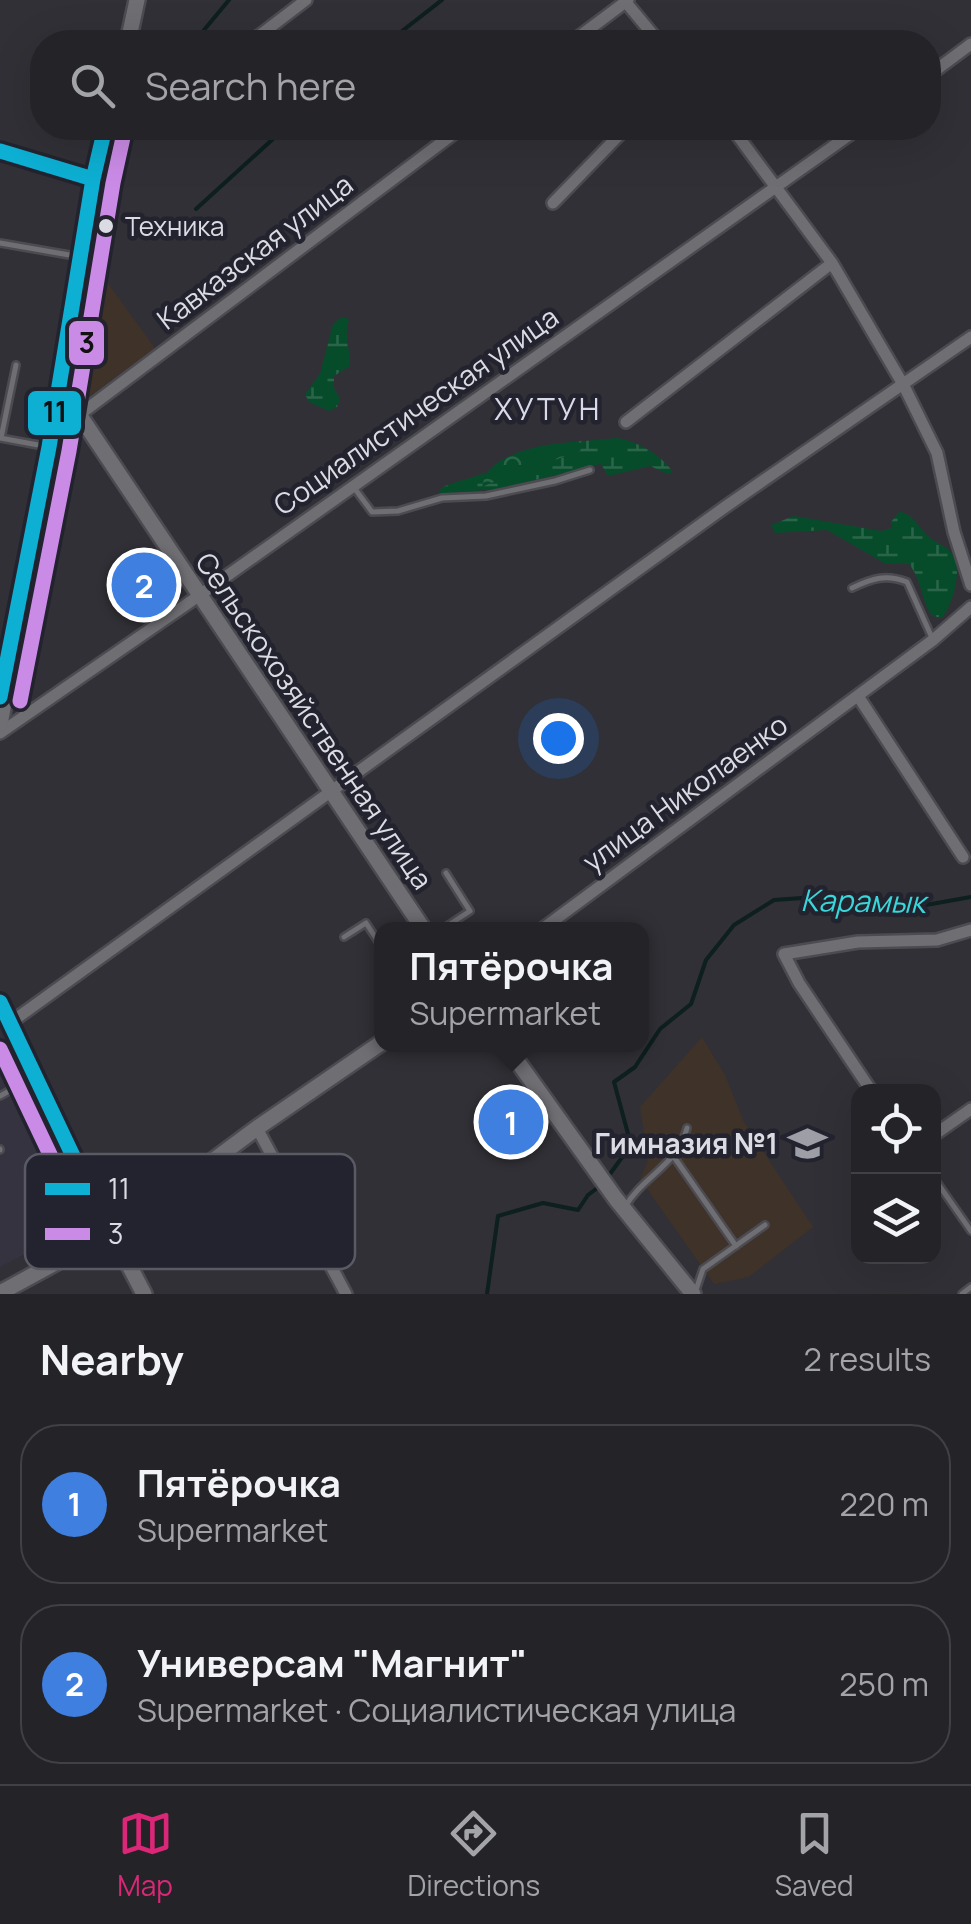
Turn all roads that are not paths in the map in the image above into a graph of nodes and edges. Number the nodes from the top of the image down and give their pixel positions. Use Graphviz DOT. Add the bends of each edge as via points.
graph roads {
  1 [pos="134,0"];
  2 [pos="306,0"];
  3 [pos="626,1"];
  4 [pos="128,30"];
  5 [pos="267,30"];
  6 [pos="588,30"];
  7 [pos="649,30"];
  8 [pos="971,44"];
  9 [pos="941,66"];
  10 [pos="105,140"];
  11 [pos="445,140"];
  12 [pos="614,140"];
  13 [pos="741,140"];
  14 [pos="843,140"];
  15 [pos="0,151"];
  16 [pos="96,179"];
  17 [pos="778,188"];
  18 [pos="552,203"];
  19 [pos="0,242"];
  20 [pos="81,256"];
  21 [pos="832,264"];
  22 [pos="971,336"];
  23 [pos="16,365"];
  24 [pos="904,386"];
  25 [pos="59,400"];
  26 [pos="79,415"];
  27 [pos="626,422"];
  28 [pos="0,438"];
  29 [pos="49,447"];
  30 [pos="590,470"];
  31 [pos="352,486"];
  32 [pos="971,585"];
  33 [pos="852,588"];
  34 [pos="200,595"];
  35 [pos="971,606"];
  36 [pos="933,640"];
  37 [pos="0,695"];
  38 [pos="858,696"];
  39 [pos="0,724"];
  40 [pos="0,732"];
  41 [pos="330,792"];
  42 [pos="963,856"];
  43 [pos="446,874"];
  44 [pos="419,922"];
  45 [pos="454,922"];
  46 [pos="553,922"];
  47 [pos="971,930"];
  48 [pos="374,935"];
  49 [pos="344,937"];
  50 [pos="0,989"];
  51 [pos="0,1002"];
  52 [pos="12,1022"];
  53 [pos="374,1049"];
  54 [pos="510,1052"];
  55 [pos="35,1077"];
  56 [pos="867,1084"];
  57 [pos="0,1096"];
  58 [pos="971,1108"];
  59 [pos="256,1128"];
  60 [pos="686,1128"];
  61 [pos="941,1130"];
  62 [pos="74,1154"];
  63 [pos="75,1154"];
  64 [pos="221,1154"];
  65 [pos="270,1154"];
  66 [pos="674,1157"];
  67 [pos="941,1188"];
  68 [pos="620,1204"];
  69 [pos="765,1225"];
  70 [pos="971,1231"];
  71 [pos="736,1246"];
  72 [pos="33,1269"];
  73 [pos="45,1269"];
  74 [pos="131,1269"];
  75 [pos="332,1269"];
  76 [pos="0,1284"];
  77 [pos="971,1287"];
  78 [pos="0,1293"];
  79 [pos="144,1294"];
  80 [pos="346,1294"];
  81 [pos="694,1294"];
  82 [pos="962,1294"];
  1 -- 4 [label="main road"];
  2 -- 5 [label="street"];
  3 -- 6 [label="street"];
  3 -- 7 [label="street"];
  8 -- 9 [label="street"];
  10 -- 16 [label="main road"];
  11 -- 26 [label="street, Кавказская улица"];
  12 -- 18 [label="street"];
  13 -- 17 [label="street"];
  14 -- 17 [label="street, Социалистическая улица"];
  15 -- 16 [label="street"];
  16 -- 20 [label="main road"];
  16 -- 25 [label="main road"];
  17 -- 21 [label="street"];
  17 -- 31 [label="street, Социалистическая улица"];
  19 -- 20 [label="lane"];
  20 -- 25 [label="main road"];
  21 -- 24 [label="street"];
  21 -- 27 [label="street"];
  22 -- 24 [label="street"];
  23 -- 28 [label="lane"];
  24 -- 32 [label="street" via="937,452"];
  24 -- 41 [label="street"];
  25 -- 26 [label="main road, Сельскохозяйственная улица"];
  25 -- 29 [label="main road"];
  25 -- 39 [label="main road"];
  26 -- 34 [label="main road, Сельскохозяйственная улица"];
  28 -- 29 [label="lane"];
  29 -- 37 [label="main road"];
  30 -- 31 [label="lane" via="398,511 372,512"];
  31 -- 34 [label="street, Социалистическая улица"];
  33 -- 36 [label="lane" via="872,578 908,582"];
  34 -- 40 [label="street, Социалистическая улица"];
  34 -- 41 [label="main road, Сельскохозяйственная улица"];
  35 -- 36 [label="street, улица Николаенко"];
  36 -- 38 [label="street, улица Николаенко"];
  38 -- 42 [label="street"];
  38 -- 46 [label="street, улица Николаенко"];
  41 -- 44 [label="main road, Сельскохозяйственная улица"];
  41 -- 52 [label="street"];
  43 -- 45 [label="lane" via="470,911"];
  47 -- 56 [label="street" via="937,940 858,942 784,954"];
  48 -- 49 [label="lane" via="366,922"];
  50 -- 52 [label="main road"];
  51 -- 52 [label="main road"];
  52 -- 55 [label="main road"];
  52 -- 63 [label="main road"];
  53 -- 59 [label="main road"];
  54 -- 68 [label="main road"];
  55 -- 57 [label="lane"];
  55 -- 62 [label="main road"];
  58 -- 61 [label="street"];
  59 -- 64 [label="main road"];
  59 -- 65 [label="street"];
  60 -- 66 [label="lane"];
  66 -- 68 [label="lane"];
  66 -- 71 [label="lane"];
  67 -- 70 [label="lane"];
  68 -- 81 [label="main road"];
  69 -- 71 [label="lane"];
  71 -- 81 [label="lane" via="703,1269"];
  72 -- 76 [label="main road"];
  73 -- 78 [label="main road"];
  74 -- 79 [label="main road"];
  75 -- 80 [label="street"];
  77 -- 82 [label="lane"];
}
